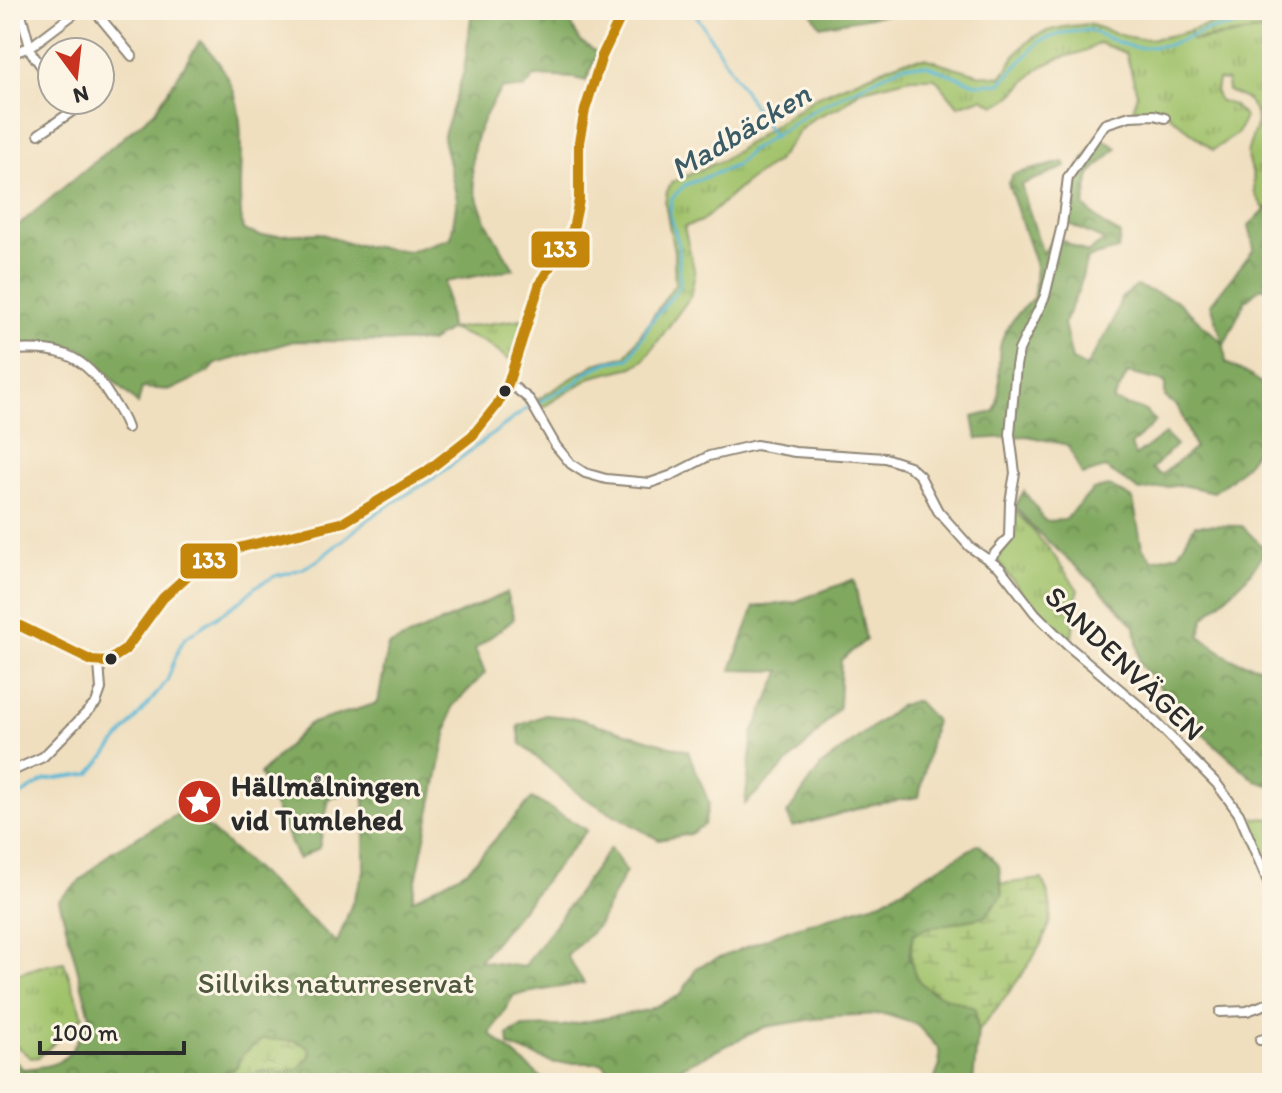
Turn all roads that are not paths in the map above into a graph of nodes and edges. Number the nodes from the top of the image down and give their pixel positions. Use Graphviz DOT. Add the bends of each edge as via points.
graph roads {
  1 [pos="20,10"];
  2 [pos="79,10"];
  3 [pos="94,10"];
  4 [pos="624,10"];
  5 [pos="29,47"];
  6 [pos="10,54"];
  7 [pos="132,56"];
  8 [pos="36,57"];
  9 [pos="65,116"];
  10 [pos="1165,118"];
  11 [pos="39,134"];
  12 [pos="10,350"];
  13 [pos="509,383"];
  14 [pos="127,428"];
  15 [pos="989,560"];
  16 [pos="10,621"];
  17 [pos="99,664"];
  18 [pos="10,772"];
  19 [pos="1272,891"];
  20 [pos="1272,1002"];
  21 [pos="1220,1012"];
  22 [pos="1272,1037"];
  23 [pos="1260,1040"];
  1 -- 5 [label="street"];
  2 -- 5 [label="street"];
  3 -- 7 [label="street"];
  4 -- 13 [label="street" via="587,100 579,139 576,223 541,281"];
  5 -- 6 [label="street"];
  5 -- 8 [label="street"];
  9 -- 11 [label="street"];
  10 -- 15 [label="street" via="1130,116 1105,124 1068,177 1045,296 1016,366 1009,537"];
  12 -- 14 [label="street" via="56,351 84,363"];
  13 -- 15 [label="street, SANDENVÄGEN" via="532,403 571,464 609,480 662,480 709,456 756,445 902,463 920,476 942,517"];
  13 -- 17 [label="street" via="486,422 438,465 336,526 204,561 169,592 119,654"];
  15 -- 19 [label="street, SANDENVÄGEN" via="1067,645 1141,707 1217,784 1239,814"];
  16 -- 17 [label="street"];
  17 -- 18 [label="street" via="96,703 43,757"];
  20 -- 21 [label="street" via="1247,1011"];
  22 -- 23 [label="street"];
}
